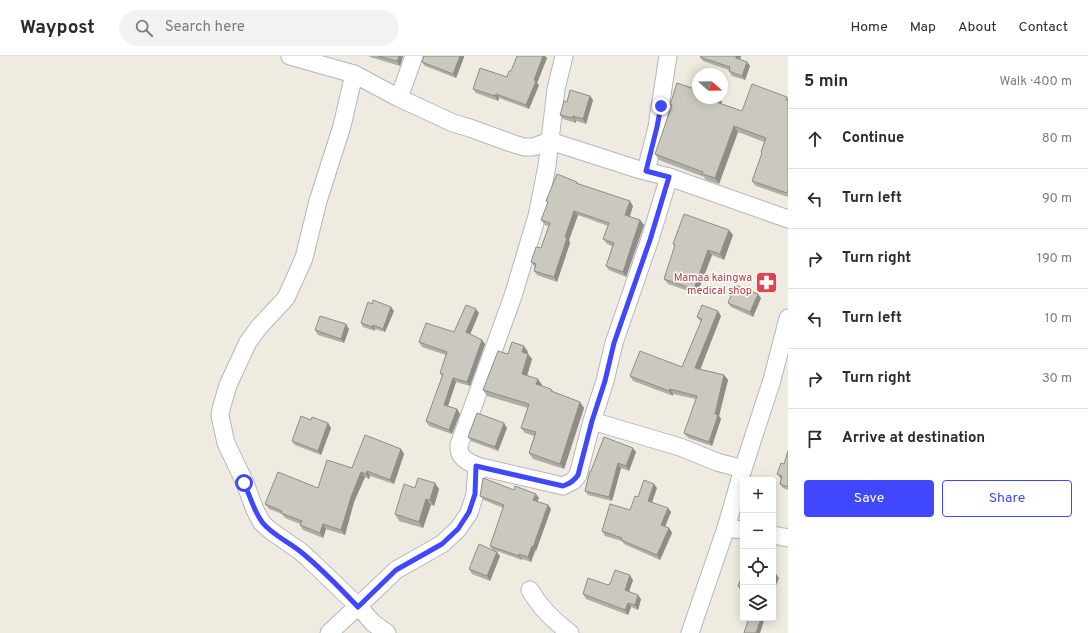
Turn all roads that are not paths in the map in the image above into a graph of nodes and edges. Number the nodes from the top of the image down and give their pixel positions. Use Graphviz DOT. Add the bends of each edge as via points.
graph roads {
  1 [pos="290,56"];
  2 [pos="414,56"];
  3 [pos="564,56"];
  4 [pos="668,56"];
  5 [pos="354,74"];
  6 [pos="399,98"];
  7 [pos="550,141"];
  8 [pos="646,171"];
  9 [pos="669,177"];
  10 [pos="788,219"];
  11 [pos="788,318"];
  12 [pos="592,421"];
  13 [pos="476,466"];
  14 [pos="743,469"];
  15 [pos="735,529"];
  16 [pos="776,535"];
  17 [pos="788,538"];
  18 [pos="530,590"];
  19 [pos="358,607"];
  20 [pos="329,633"];
  21 [pos="387,633"];
  22 [pos="570,633"];
  23 [pos="690,633"];
  1 -- 5 [label="street"];
  2 -- 6 [label="street"];
  3 -- 7 [label="street" via="556,89"];
  4 -- 8 [label="street" via="657,127"];
  5 -- 6 [label="street"];
  5 -- 19 [label="street" via="342,126 318,201 304,258 286,298 248,342 228,385 220,416 226,443 262,523 300,551"];
  6 -- 7 [label="street" via="453,123 524,147 533,147"];
  7 -- 8 [label="street"];
  7 -- 13 [label="street" via="538,209 525,258 459,445 463,459"];
  8 -- 9 [label="street"];
  9 -- 10 [label="street"];
  9 -- 12 [label="street" via="614,343"];
  11 -- 14 [label="street" via="772,380"];
  12 -- 13 [label="street" via="578,475 563,486"];
  12 -- 14 [label="street"];
  13 -- 19 [label="street" via="475,494 469,512 458,529 442,544 396,570"];
  14 -- 15 [label="street"];
  15 -- 23 [label="street"];
  16 -- 17 [label="street"];
  18 -- 22 [label="street" via="548,616"];
  19 -- 20 [label="street"];
  19 -- 21 [label="street"];
}
